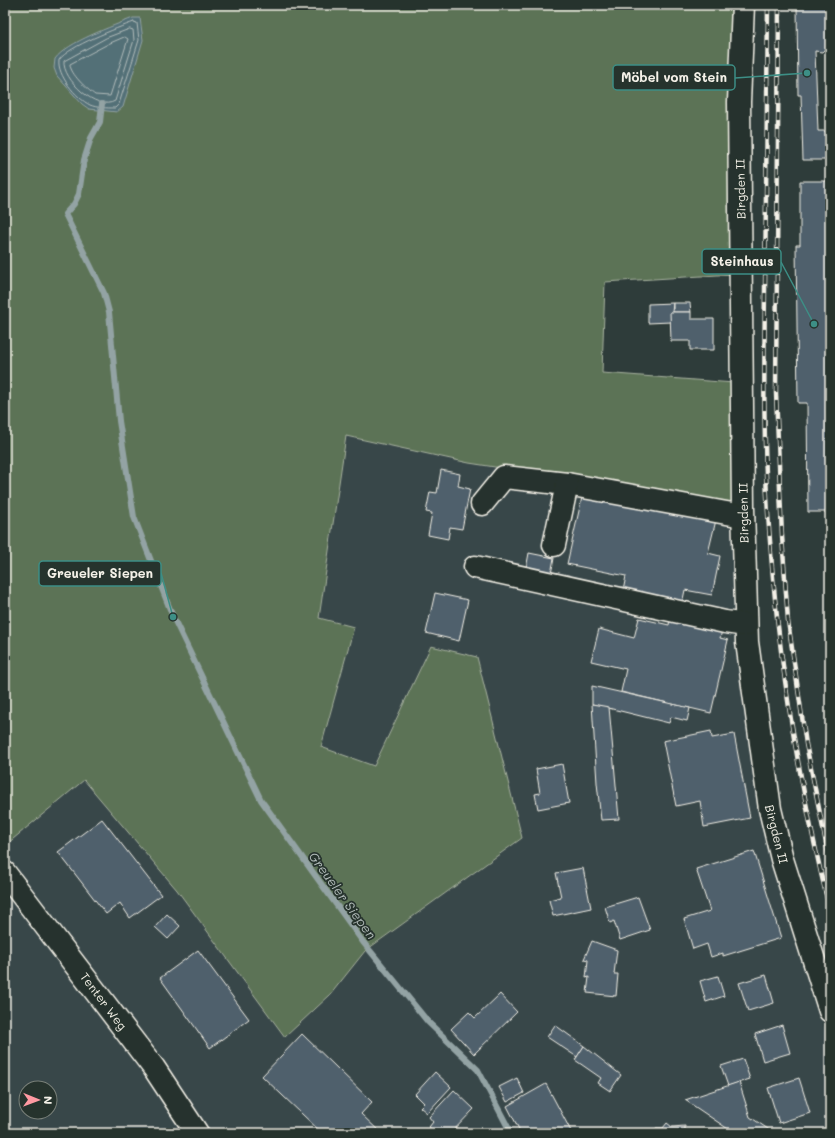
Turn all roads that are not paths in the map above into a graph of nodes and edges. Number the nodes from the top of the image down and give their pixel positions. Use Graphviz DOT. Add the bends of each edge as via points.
graph roads {
  1 [pos="743,5"];
  2 [pos="567,484"];
  3 [pos="482,504"];
  4 [pos="743,516"];
  5 [pos="554,545"];
  6 [pos="475,567"];
  7 [pos="746,625"];
  8 [pos="5,873"];
  9 [pos="830,1011"];
  10 [pos="197,1133"];
  1 -- 4 [label="street, Birgden II" via="739,102"];
  2 -- 3 [label="street" via="504,477"];
  2 -- 4 [label="street"];
  2 -- 5 [label="street"];
  4 -- 7 [label="street, Birgden II"];
  6 -- 7 [label="street"];
  7 -- 9 [label="street, Birgden II" via="770,809 782,859"];
  8 -- 10 [label="street, Tenter Weg" via="154,1068"];
}
